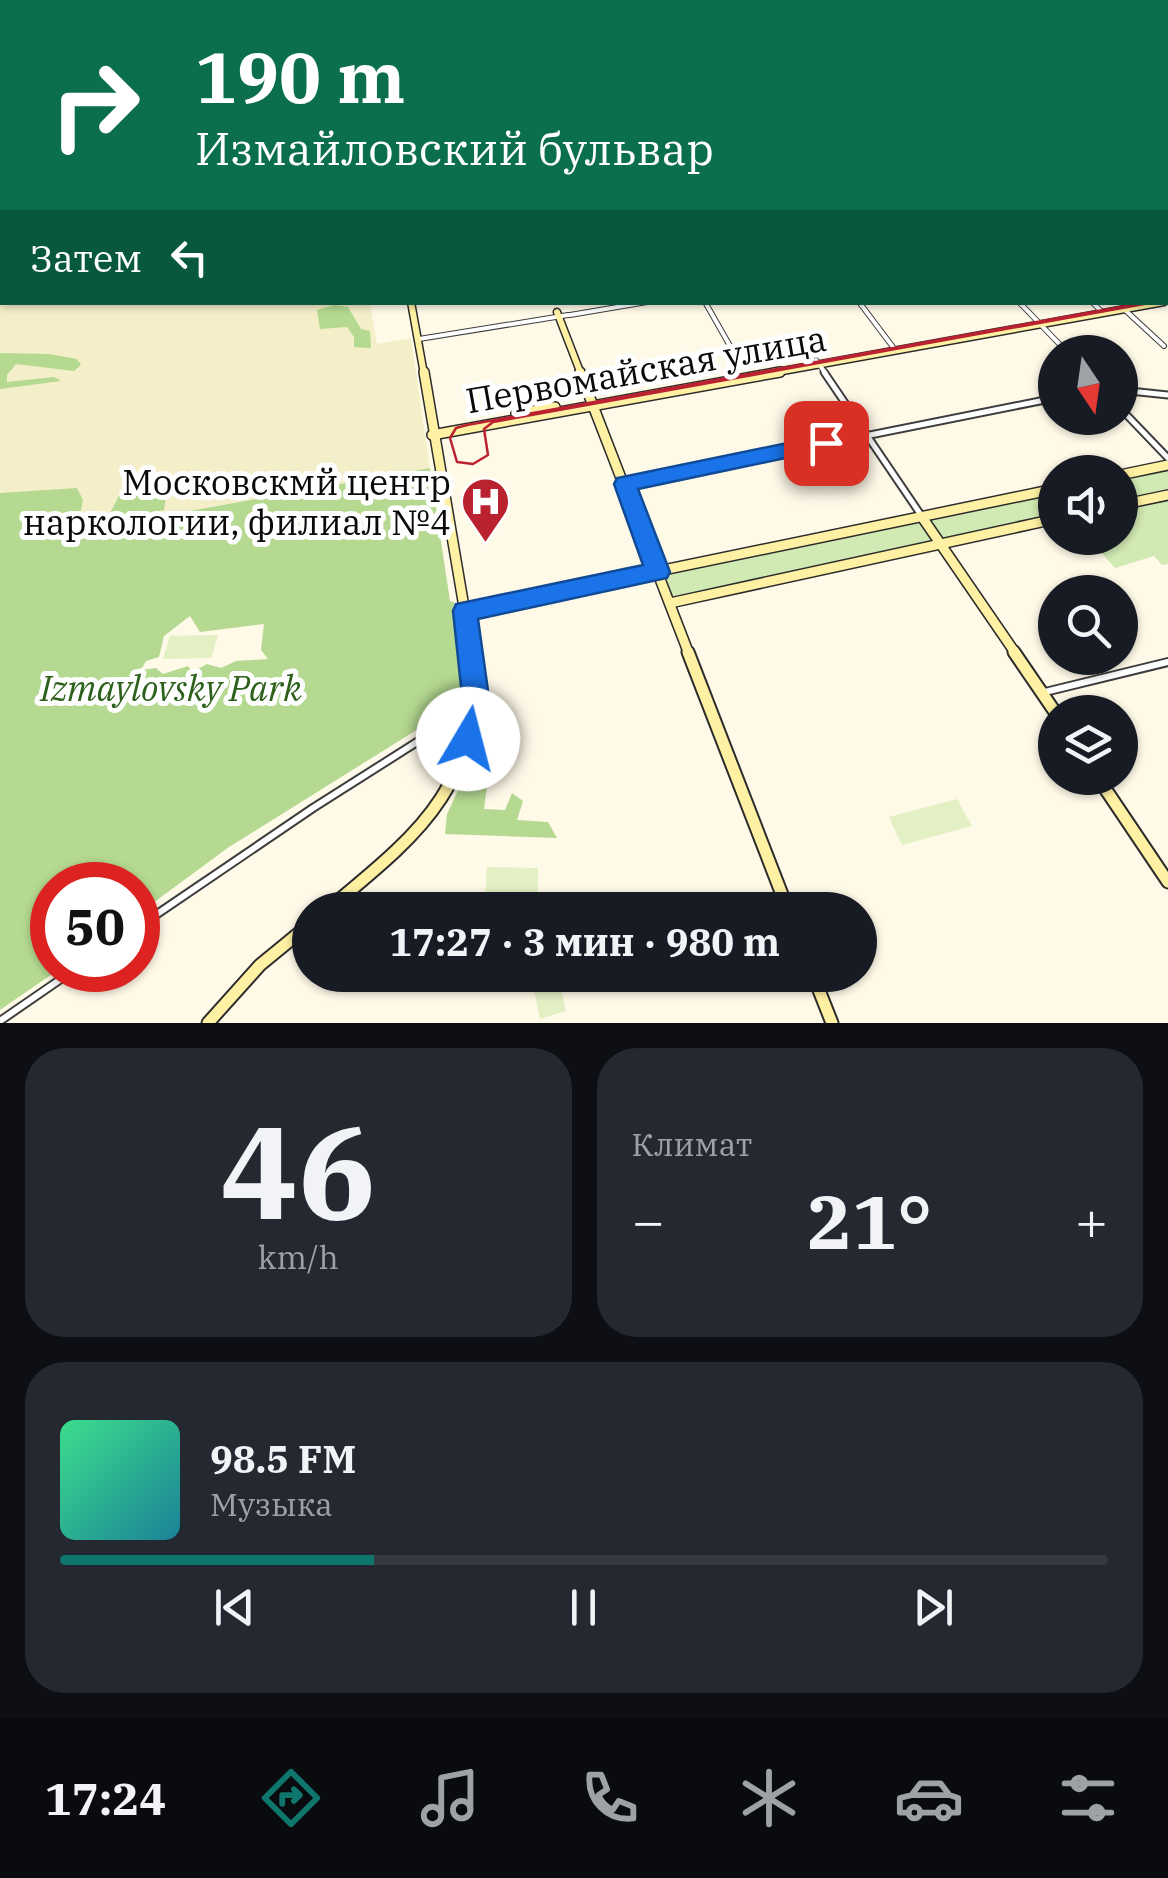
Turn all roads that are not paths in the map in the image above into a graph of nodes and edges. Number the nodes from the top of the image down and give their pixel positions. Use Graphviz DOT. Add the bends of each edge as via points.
graph roads {
  1 [pos="412,305"];
  2 [pos="620,305"];
  3 [pos="708,305"];
  4 [pos="861,305"];
  5 [pos="1022,305"];
  6 [pos="1095,305"];
  7 [pos="1126,305"];
  8 [pos="1146,305"];
  9 [pos="1125,310"];
  10 [pos="1101,311"];
  11 [pos="560,312"];
  12 [pos="1038,323"];
  13 [pos="1050,335"];
  14 [pos="419,339"];
  15 [pos="1164,346"];
  16 [pos="894,349"];
  17 [pos="738,360"];
  18 [pos="818,363"];
  19 [pos="1138,392"];
  20 [pos="1168,395"];
  21 [pos="1038,401"];
  22 [pos="592,403"];
  23 [pos="1138,428"];
  24 [pos="432,432"];
  25 [pos="866,434"];
  26 [pos="1168,461"];
  27 [pos="1138,470"];
  28 [pos="625,484"];
  29 [pos="1038,493"];
  30 [pos="1168,495"];
  31 [pos="1138,501"];
  32 [pos="922,517"];
  33 [pos="1038,523"];
  34 [pos="941,545"];
  35 [pos="658,572"];
  36 [pos="670,603"];
  37 [pos="465,611"];
  38 [pos="1168,662"];
  39 [pos="1042,693"];
  40 [pos="476,705"];
  41 [pos="1109,795"];
  42 [pos="1168,882"];
  43 [pos="348,892"];
  44 [pos="781,892"];
  45 [pos="160,912"];
  46 [pos="292,939"];
  47 [pos="42,992"];
  48 [pos="820,992"];
  49 [pos="0,1021"];
  50 [pos="208,1023"];
  51 [pos="832,1023"];
  1 -- 14 [label="main road"];
  2 -- 11 [label="street"];
  3 -- 17 [label="street"];
  4 -- 16 [label="street"];
  5 -- 12 [label="street"];
  6 -- 10 [label="street"];
  7 -- 10 [label="main road"];
  8 -- 9 [label="main road"];
  9 -- 10 [label="main road"];
  9 -- 15 [label="street"];
  10 -- 12 [label="main road, Первомайская улица"];
  11 -- 14 [label="street"];
  11 -- 22 [label="main road"];
  12 -- 13 [label="street"];
  12 -- 16 [label="main road, Первомайская улица"];
  14 -- 24 [label="main road"];
  16 -- 18 [label="main road, Первомайская улица"];
  18 -- 22 [label="main road, Первомайская улица"];
  18 -- 25 [label="street"];
  19 -- 20 [label="street"];
  21 -- 25 [label="street"];
  22 -- 24 [label="main road, Первомайская улица"];
  22 -- 28 [label="main road"];
  23 -- 26 [label="street"];
  24 -- 37 [label="main road"];
  25 -- 28 [label="street"];
  25 -- 32 [label="street"];
  26 -- 27 [label="street"];
  28 -- 35 [label="main road"];
  29 -- 32 [label="main road"];
  30 -- 31 [label="street"];
  32 -- 34 [label="main road"];
  32 -- 35 [label="main road"];
  33 -- 34 [label="main road"];
  34 -- 36 [label="main road"];
  34 -- 39 [label="main road"];
  35 -- 36 [label="main road"];
  35 -- 37 [label="main road"];
  36 -- 44 [label="street"];
  37 -- 40 [label="main road"];
  38 -- 39 [label="street"];
  40 -- 43 [label="main road" via="458,766 428,818"];
  40 -- 45 [label="street"];
  41 -- 42 [label="main road"];
  46 -- 50 [label="main road"];
  47 -- 49 [label="street"];
  48 -- 51 [label="main road"];
}
